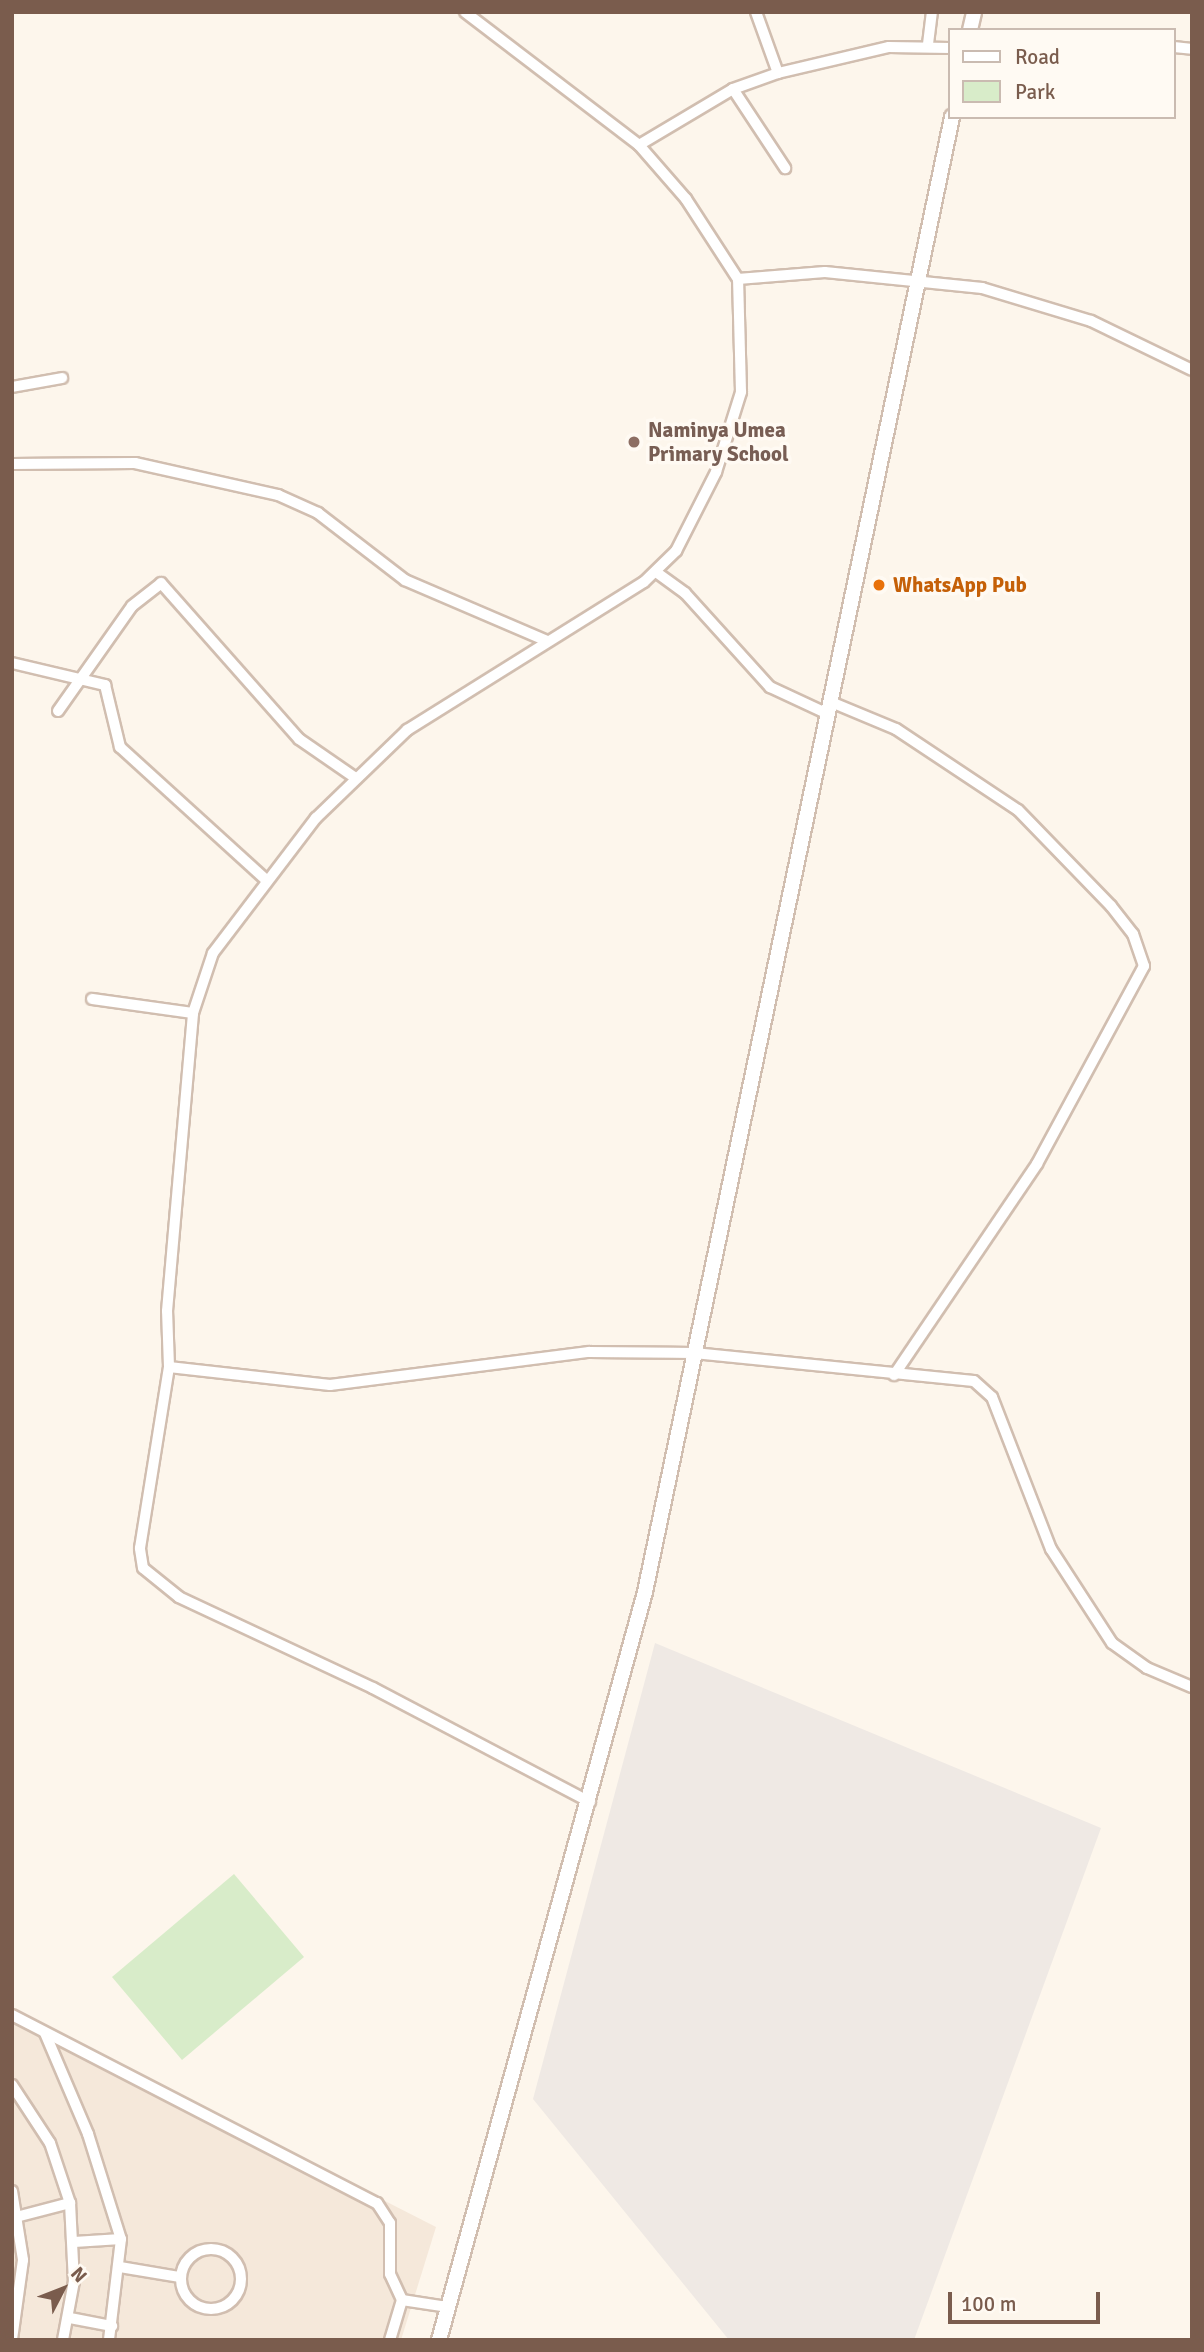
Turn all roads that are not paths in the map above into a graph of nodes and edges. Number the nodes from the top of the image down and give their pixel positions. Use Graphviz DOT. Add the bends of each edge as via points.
graph roads {
  1 [pos="465,12"];
  2 [pos="756,12"];
  3 [pos="932,12"];
  4 [pos="928,44"];
  5 [pos="948,48"];
  6 [pos="778,73"];
  7 [pos="733,89"];
  8 [pos="952,119"];
  9 [pos="639,145"];
  10 [pos="785,168"];
  11 [pos="919,277"];
  12 [pos="738,279"];
  13 [pos="1192,370"];
  14 [pos="62,378"];
  15 [pos="12,387"];
  16 [pos="12,464"];
  17 [pos="656,572"];
  18 [pos="547,641"];
  19 [pos="12,663"];
  20 [pos="82,677"];
  21 [pos="830,708"];
  22 [pos="58,711"];
  23 [pos="354,777"];
  24 [pos="265,879"];
  25 [pos="92,999"];
  26 [pos="192,1013"];
  27 [pos="694,1353"];
  28 [pos="169,1367"];
  29 [pos="894,1375"];
  30 [pos="1192,1687"];
  31 [pos="590,1802"];
  32 [pos="12,2015"];
  33 [pos="45,2033"];
  34 [pos="12,2085"];
  35 [pos="12,2191"];
  36 [pos="70,2203"];
  37 [pos="20,2216"];
  38 [pos="121,2239"];
  39 [pos="74,2242"];
  40 [pos="120,2267"];
  41 [pos="180,2277"];
  42 [pos="402,2300"];
  43 [pos="448,2307"];
  44 [pos="70,2318"];
  45 [pos="112,2326"];
  46 [pos="16,2338"];
  47 [pos="63,2340"];
  48 [pos="109,2340"];
  49 [pos="390,2340"];
  50 [pos="439,2340"];
  1 -- 9 [label="street"];
  2 -- 6 [label="street"];
  3 -- 4 [label="street"];
  4 -- 5 [label="street"];
  4 -- 6 [label="street"];
  6 -- 7 [label="street"];
  7 -- 9 [label="street"];
  7 -- 10 [label="street"];
  8 -- 11 [label="main road"];
  9 -- 12 [label="street" via="686,200"];
  11 -- 12 [label="street" via="793,271"];
  11 -- 13 [label="street" via="1038,302"];
  11 -- 21 [label="main road"];
  12 -- 17 [label="street" via="745,359 733,427 697,515"];
  14 -- 15 [label="street"];
  16 -- 18 [label="street" via="135,463 278,495 318,513 414,585"];
  17 -- 18 [label="street"];
  17 -- 21 [label="street" via="685,593 770,687"];
  18 -- 23 [label="street" via="457,694"];
  19 -- 20 [label="street"];
  20 -- 22 [label="street"];
  20 -- 23 [label="street" via="132,606 161,583 299,739"];
  20 -- 24 [label="street" via="105,685 111,695 120,747"];
  21 -- 27 [label="main road"];
  21 -- 29 [label="street" via="896,729 1018,810 1111,906 1133,934 1144,966 1037,1164"];
  23 -- 24 [label="street"];
  24 -- 26 [label="street" via="213,953"];
  25 -- 26 [label="street"];
  26 -- 28 [label="street" via="167,1311"];
  27 -- 28 [label="street" via="589,1352 330,1385"];
  27 -- 29 [label="street"];
  27 -- 31 [label="main road" via="645,1592"];
  28 -- 31 [label="street" via="140,1548 152,1578"];
  29 -- 30 [label="street" via="974,1381 988,1389 1051,1549 1078,1594 1130,1658"];
  31 -- 43 [label="main road"];
  32 -- 33 [label="street"];
  33 -- 38 [label="street" via="88,2134"];
  33 -- 42 [label="street" via="377,2203 390,2223 390,2274"];
  34 -- 36 [label="street" via="50,2143"];
  35 -- 37 [label="street"];
  36 -- 37 [label="street"];
  36 -- 39 [label="street"];
  37 -- 46 [label="street" via="21,2297"];
  38 -- 39 [label="street"];
  38 -- 40 [label="street"];
  39 -- 44 [label="street"];
  40 -- 41 [label="street"];
  40 -- 45 [label="street"];
  41 -- 41 [label="street" via="188,2299 210,2310 232,2302 242,2280 234,2258 213,2248 190,2256"];
  42 -- 43 [label="street"];
  42 -- 49 [label="street"];
  43 -- 50 [label="main road"];
  44 -- 45 [label="street"];
  44 -- 47 [label="street"];
  45 -- 48 [label="street"];
}
